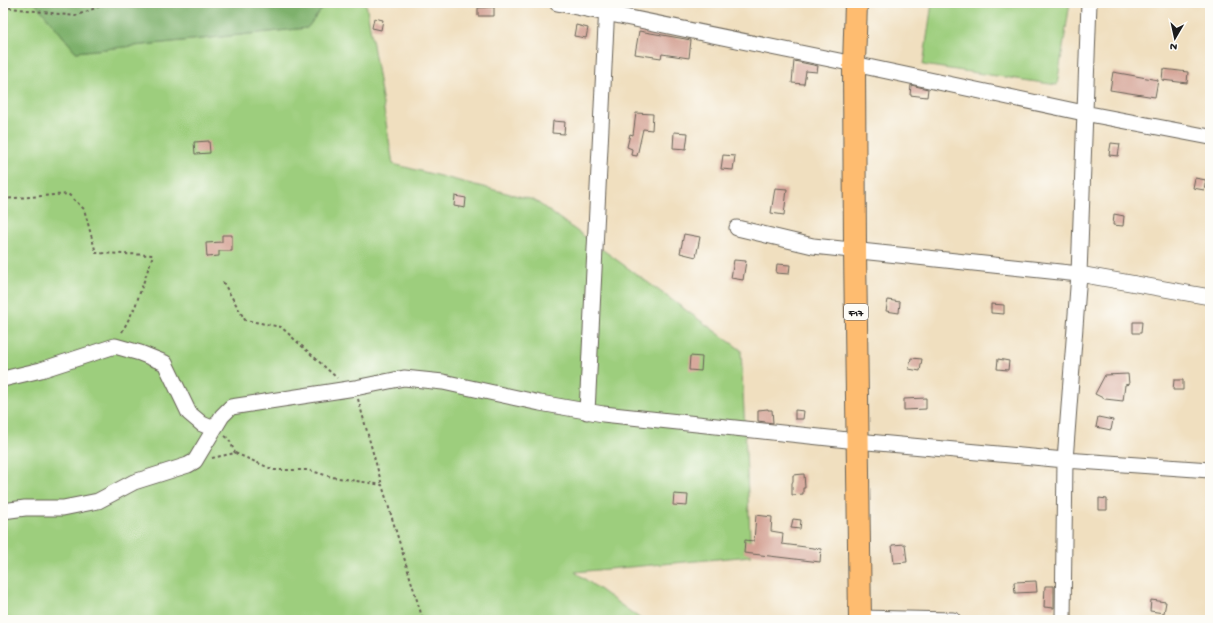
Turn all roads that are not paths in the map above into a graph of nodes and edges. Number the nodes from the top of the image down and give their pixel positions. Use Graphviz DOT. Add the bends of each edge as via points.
graph roads {
  1 [pos="557,3"];
  2 [pos="856,3"];
  3 [pos="1089,3"];
  4 [pos="607,8"];
  5 [pos="854,64"];
  6 [pos="1084,113"];
  7 [pos="1210,137"];
  8 [pos="737,228"];
  9 [pos="855,250"];
  10 [pos="1079,274"];
  11 [pos="1210,297"];
  12 [pos="3,379"];
  13 [pos="587,412"];
  14 [pos="214,429"];
  15 [pos="857,441"];
  16 [pos="1065,460"];
  17 [pos="1210,470"];
  18 [pos="3,511"];
  19 [pos="860,619"];
  20 [pos="953,620"];
  21 [pos="1063,620"];
  1 -- 4 [label="street"];
  2 -- 5 [label="highway, F17"];
  3 -- 6 [label="street"];
  4 -- 5 [label="street"];
  4 -- 13 [label="street"];
  5 -- 6 [label="street"];
  5 -- 9 [label="highway, F17"];
  6 -- 7 [label="street"];
  6 -- 10 [label="street"];
  8 -- 9 [label="street" via="813,246"];
  9 -- 10 [label="street"];
  9 -- 15 [label="highway, F17"];
  10 -- 11 [label="street"];
  10 -- 16 [label="street"];
  12 -- 14 [label="street" via="41,370 115,346 165,363 189,413 202,424"];
  13 -- 14 [label="street" via="442,382 404,378 231,407"];
  13 -- 15 [label="street"];
  14 -- 18 [label="street" via="195,461 134,482 98,501 63,508"];
  15 -- 16 [label="street"];
  15 -- 19 [label="highway, F17"];
  16 -- 17 [label="street"];
  16 -- 21 [label="street"];
  19 -- 20 [label="street"];
}
